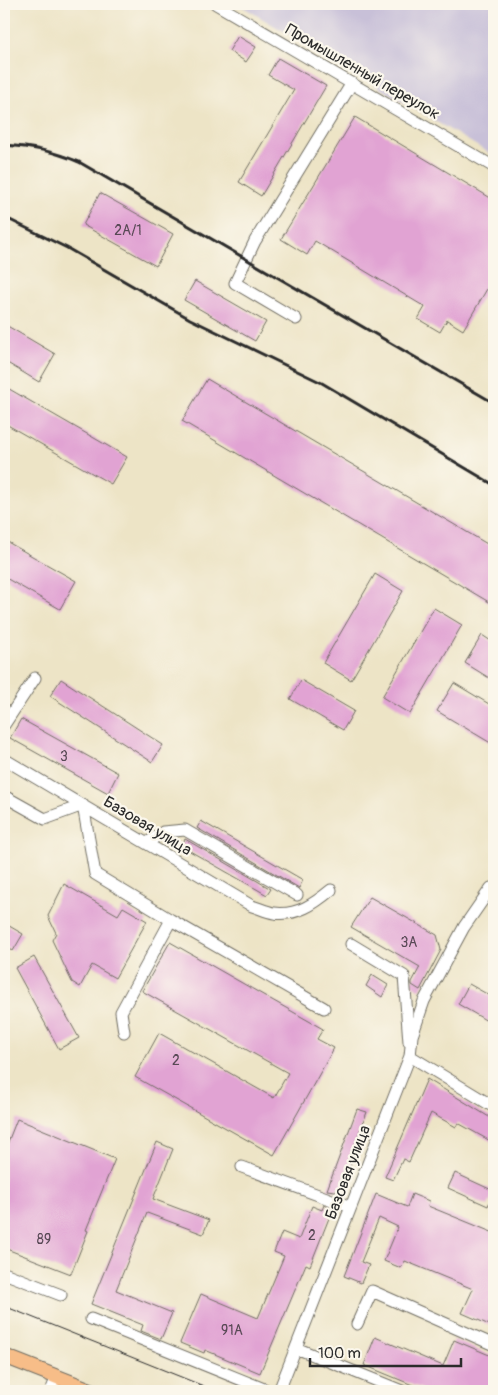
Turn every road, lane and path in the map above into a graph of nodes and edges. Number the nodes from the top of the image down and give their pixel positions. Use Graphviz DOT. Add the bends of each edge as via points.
graph roads {
  1 [pos="216,4"];
  2 [pos="352,84"];
  3 [pos="494,167"];
  4 [pos="296,319"];
  5 [pos="34,678"];
  6 [pos="4,725"];
  7 [pos="4,759"];
  8 [pos="4,796"];
  9 [pos="83,805"];
  10 [pos="147,843"];
  11 [pos="331,890"];
  12 [pos="494,891"];
  13 [pos="297,896"];
  14 [pos="171,920"];
  15 [pos="351,944"];
  16 [pos="324,1008"];
  17 [pos="124,1032"];
  18 [pos="410,1056"];
  19 [pos="494,1107"];
  20 [pos="242,1167"];
  21 [pos="351,1207"];
  22 [pos="4,1273"];
  23 [pos="62,1295"];
  24 [pos="91,1319"];
  25 [pos="356,1324"];
  26 [pos="494,1346"];
  27 [pos="296,1348"];
  28 [pos="4,1356"];
  29 [pos="57,1377"];
  30 [pos="51,1391"];
  31 [pos="93,1391"];
  32 [pos="269,1391"];
  33 [pos="279,1391"];
  34 [pos="402,1391"];
  1 -- 2 [label="street, Промышленный переулок"];
  2 -- 3 [label="street, Промышленный переулок"];
  2 -- 4 [label="street" via="255,241 235,283"];
  5 -- 6 [label="street"];
  7 -- 9 [label="street, Базовая улица"];
  8 -- 9 [label="street" via="45,819"];
  9 -- 10 [label="street, Базовая улица"];
  9 -- 14 [label="street" via="95,874"];
  10 -- 11 [label="street, Базовая улица" via="252,906 273,913 293,913 315,904"];
  10 -- 13 [label="street" via="163,832 185,830"];
  12 -- 18 [label="street" via="491,888 464,927 424,1001 412,1036"];
  14 -- 16 [label="street"];
  14 -- 17 [label="street" via="121,1012"];
  15 -- 18 [label="street" via="404,976"];
  18 -- 19 [label="street"];
  18 -- 21 [label="street, Базовая улица"];
  20 -- 21 [label="street"];
  21 -- 27 [label="street, Базовая улица"];
  22 -- 23 [label="street"];
  24 -- 32 [label="street"];
  25 -- 26 [label="street" via="372,1291"];
  27 -- 33 [label="street, Базовая улица"];
  27 -- 34 [label="street"];
  28 -- 29 [label="main road"];
  29 -- 30 [label="street"];
  29 -- 31 [label="main road"];
}
